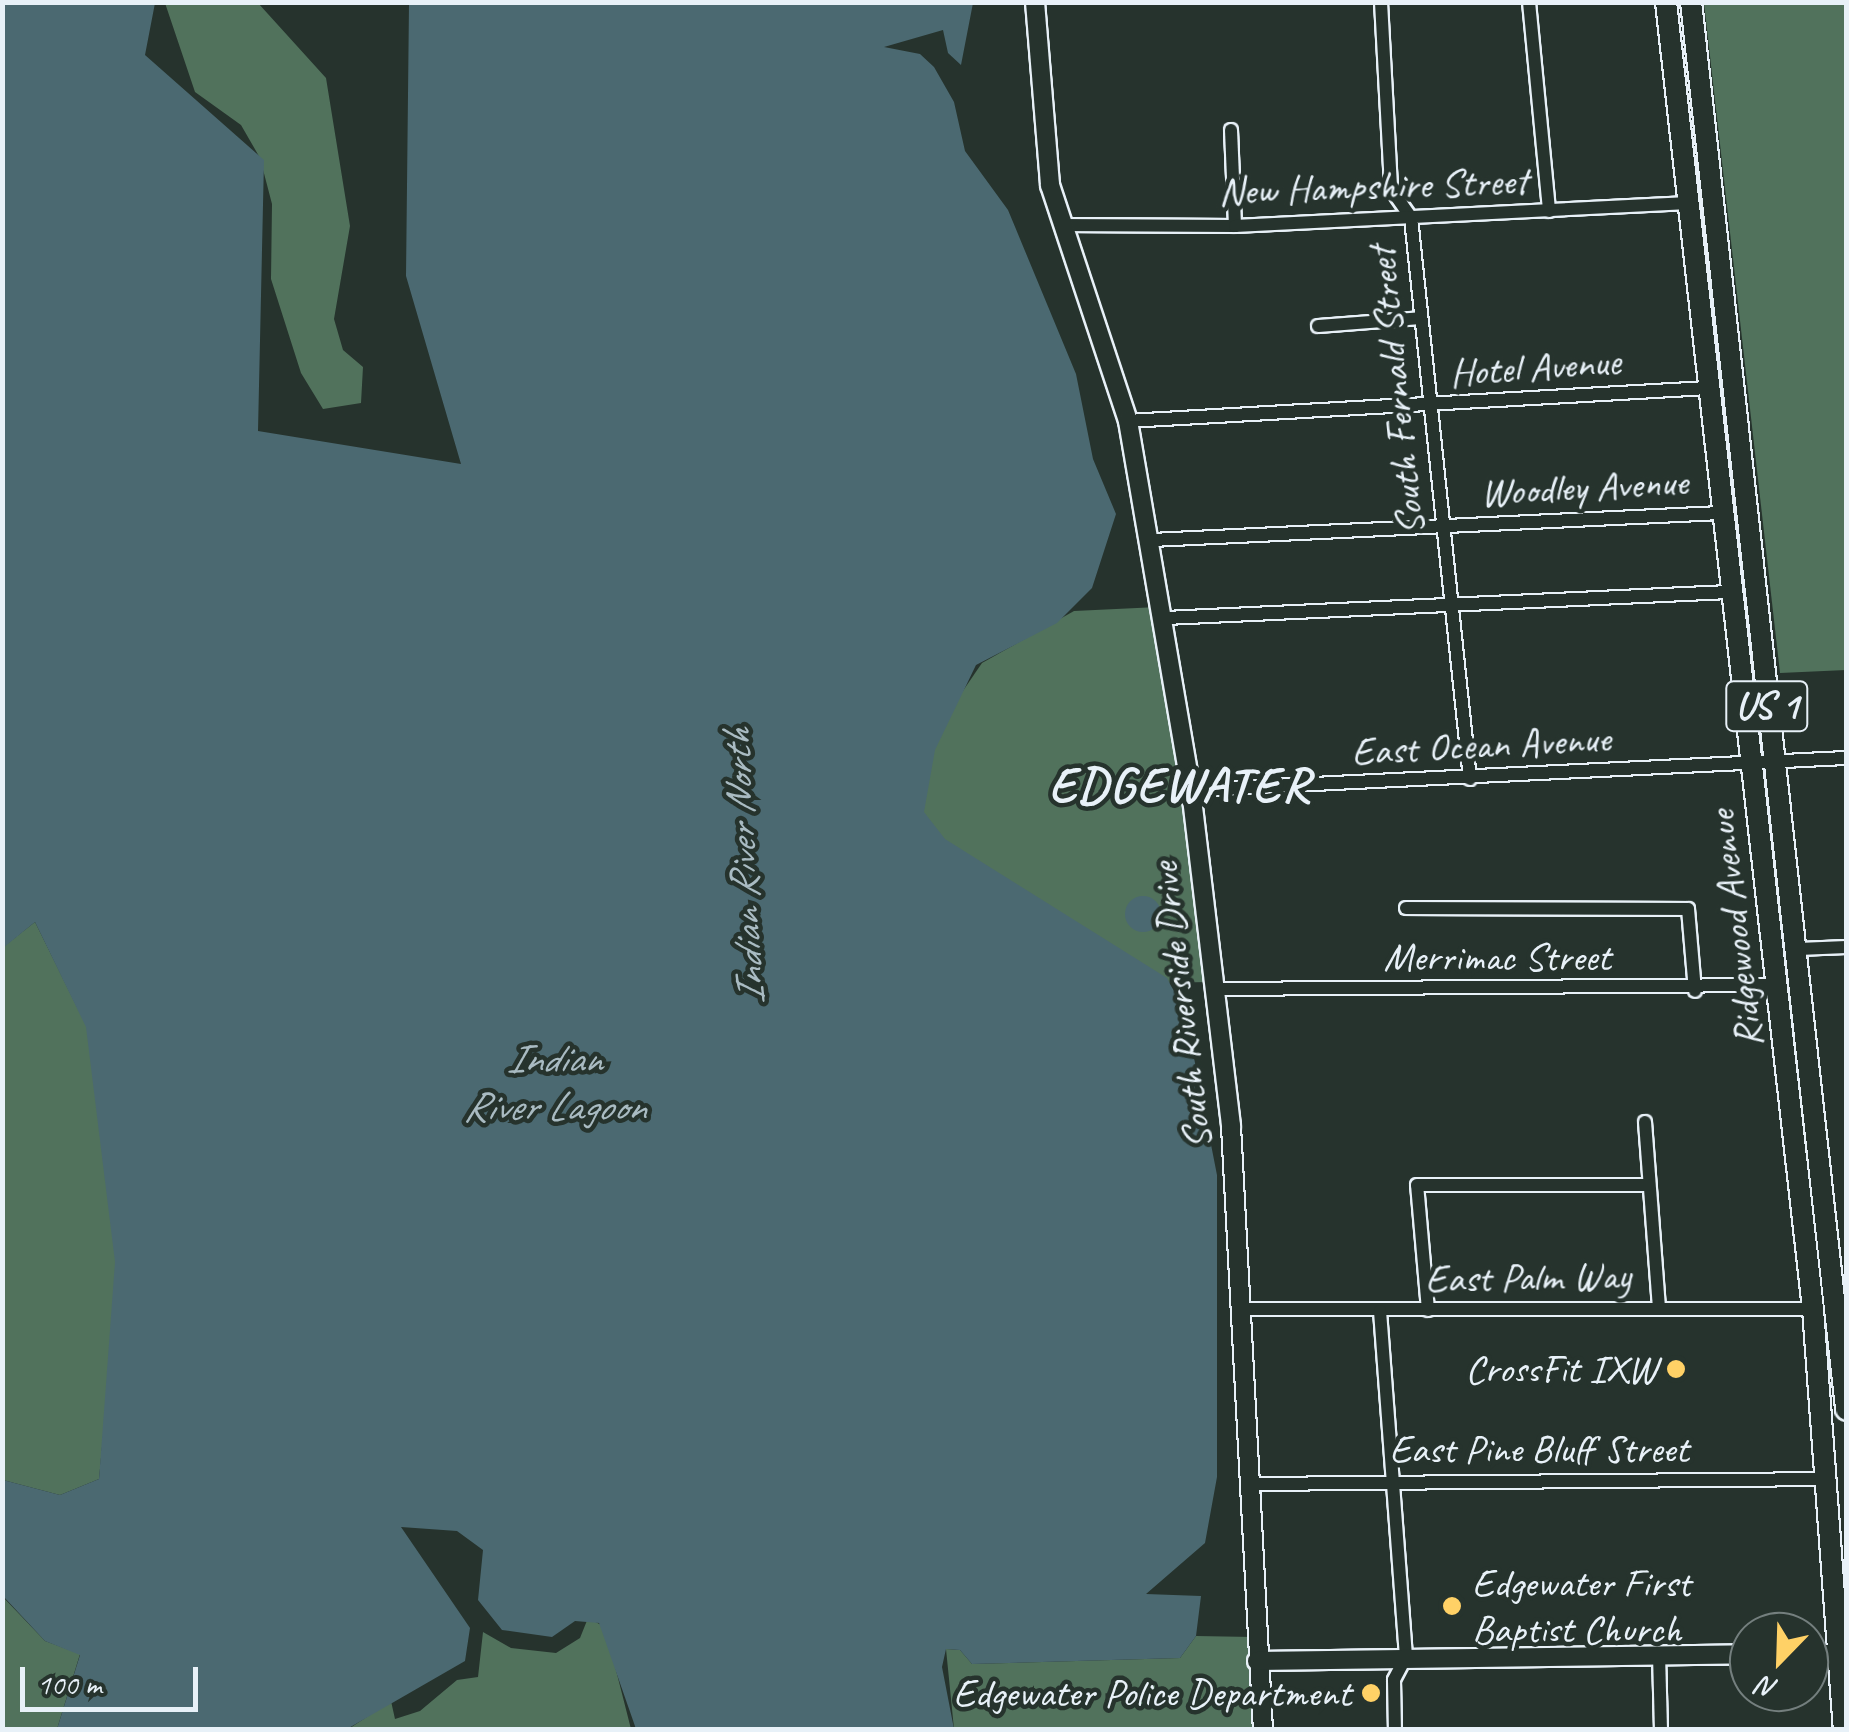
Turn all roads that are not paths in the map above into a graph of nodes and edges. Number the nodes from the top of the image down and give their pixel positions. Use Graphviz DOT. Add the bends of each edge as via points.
graph roads {
  1 [pos="1035,2"];
  2 [pos="1381,2"];
  3 [pos="1529,2"];
  4 [pos="1691,2"];
  5 [pos="1667,9"];
  6 [pos="1231,130"];
  7 [pos="1710,181"];
  8 [pos="1688,207"];
  9 [pos="1549,211"];
  10 [pos="1411,218"];
  11 [pos="1061,225"];
  12 [pos="1236,226"];
  13 [pos="1421,318"];
  14 [pos="1318,326"];
  15 [pos="1728,358"];
  16 [pos="1707,388"];
  17 [pos="1432,406"];
  18 [pos="1128,421"];
  19 [pos="1720,513"];
  20 [pos="1441,526"];
  21 [pos="1152,540"];
  22 [pos="1728,592"];
  23 [pos="1451,605"];
  24 [pos="1165,618"];
  25 [pos="1846,758"];
  26 [pos="1774,762"];
  27 [pos="1750,763"];
  28 [pos="1470,779"];
  29 [pos="1191,790"];
  30 [pos="1406,908"];
  31 [pos="1846,947"];
  32 [pos="1799,949"];
  33 [pos="1778,985"];
  34 [pos="1215,989"];
  35 [pos="1696,991"];
  36 [pos="1788,1071"];
  37 [pos="1646,1122"];
  38 [pos="1648,1184"];
  39 [pos="1825,1190"];
  40 [pos="1659,1308"];
  41 [pos="1244,1310"];
  42 [pos="1428,1310"];
  43 [pos="1813,1310"];
  44 [pos="1380,1311"];
  45 [pos="1846,1409"];
  46 [pos="1846,1454"];
  47 [pos="1829,1479"];
  48 [pos="1390,1482"];
  49 [pos="1250,1484"];
  50 [pos="1659,1654"];
  51 [pos="1729,1654"];
  52 [pos="1844,1654"];
  53 [pos="1406,1657"];
  54 [pos="1257,1661"];
  55 [pos="1263,1730"];
  56 [pos="1395,1730"];
  57 [pos="1660,1730"];
  58 [pos="1844,1730"];
  1 -- 11 [label="street, South Riverside Drive" via="1042,122"];
  2 -- 10 [label="street, South Fernald Street" via="1391,189"];
  3 -- 9 [label="street"];
  4 -- 7 [label="main road, Ridgewood Avenue / US 1"];
  5 -- 7 [label="main road" via="1679,33 1694,164"];
  5 -- 8 [label="main road, Ridgewood Avenue / US 1"];
  6 -- 12 [label="street"];
  7 -- 15 [label="main road, Ridgewood Avenue / US 1"];
  8 -- 9 [label="street, New Hampshire Street"];
  8 -- 15 [label="main road" via="1702,226 1715,344"];
  8 -- 16 [label="main road, Ridgewood Avenue / US 1"];
  9 -- 10 [label="street, New Hampshire Street"];
  10 -- 12 [label="street, New Hampshire Street"];
  10 -- 13 [label="street, South Fernald Street"];
  11 -- 12 [label="street, New Hampshire Street"];
  11 -- 18 [label="street, South Riverside Drive"];
  13 -- 14 [label="street"];
  13 -- 17 [label="street, South Fernald Street"];
  15 -- 26 [label="main road, Ridgewood Avenue / US 1"];
  16 -- 17 [label="street, Hotel Avenue"];
  16 -- 19 [label="main road, Ridgewood Avenue / US 1"];
  17 -- 18 [label="street, Hotel Avenue"];
  17 -- 20 [label="street, South Fernald Street"];
  18 -- 21 [label="street, South Riverside Drive"];
  19 -- 20 [label="street, Woodley Avenue"];
  19 -- 22 [label="main road, Ridgewood Avenue / US 1"];
  20 -- 21 [label="street, Woodley Avenue"];
  20 -- 23 [label="street, South Fernald Street"];
  21 -- 24 [label="street, South Riverside Drive"];
  22 -- 23 [label="street"];
  22 -- 27 [label="main road, Ridgewood Avenue / US 1"];
  23 -- 24 [label="street"];
  23 -- 28 [label="street, South Fernald Street"];
  24 -- 29 [label="street, South Riverside Drive"];
  25 -- 26 [label="street, East Ocean Avenue"];
  26 -- 27 [label="street, East Ocean Avenue"];
  26 -- 32 [label="main road, Ridgewood Avenue / US 1"];
  27 -- 28 [label="street, East Ocean Avenue"];
  27 -- 33 [label="main road, Ridgewood Avenue / US 1"];
  28 -- 29 [label="street, East Ocean Avenue"];
  29 -- 34 [label="street, South Riverside Drive"];
  30 -- 35 [label="street" via="1688,909"];
  31 -- 32 [label="street"];
  32 -- 39 [label="main road, Ridgewood Avenue / US 1"];
  33 -- 35 [label="street, Merrimac Street"];
  33 -- 36 [label="main road, Ridgewood Avenue / US 1"];
  34 -- 35 [label="street, Merrimac Street"];
  34 -- 41 [label="street, South Riverside Drive"];
  36 -- 39 [label="main road" via="1799,1084 1808,1164"];
  36 -- 43 [label="main road, Ridgewood Avenue / US 1"];
  37 -- 38 [label="street"];
  38 -- 40 [label="street"];
  38 -- 42 [label="street" via="1417,1185"];
  39 -- 45 [label="main road, Ridgewood Avenue / US 1"];
  40 -- 42 [label="street, East Palm Way"];
  40 -- 43 [label="street, East Palm Way"];
  41 -- 44 [label="street, East Palm Way"];
  41 -- 49 [label="street, South Riverside Drive"];
  42 -- 44 [label="street, East Palm Way"];
  43 -- 46 [label="main road" via="1828,1324 1838,1446"];
  43 -- 47 [label="main road, Ridgewood Avenue / US 1"];
  44 -- 48 [label="street"];
  47 -- 48 [label="street, East Pine Bluff Street"];
  47 -- 52 [label="main road, Ridgewood Avenue / US 1"];
  48 -- 49 [label="street, East Pine Bluff Street"];
  48 -- 53 [label="street"];
  49 -- 54 [label="street, South Riverside Drive"];
  50 -- 51 [label="street"];
  50 -- 53 [label="street"];
  50 -- 57 [label="street"];
  52 -- 58 [label="main road, Ridgewood Avenue / US 1"];
  53 -- 54 [label="street"];
  53 -- 56 [label="street" via="1394,1680"];
  54 -- 55 [label="street, South Riverside Drive"];
}
